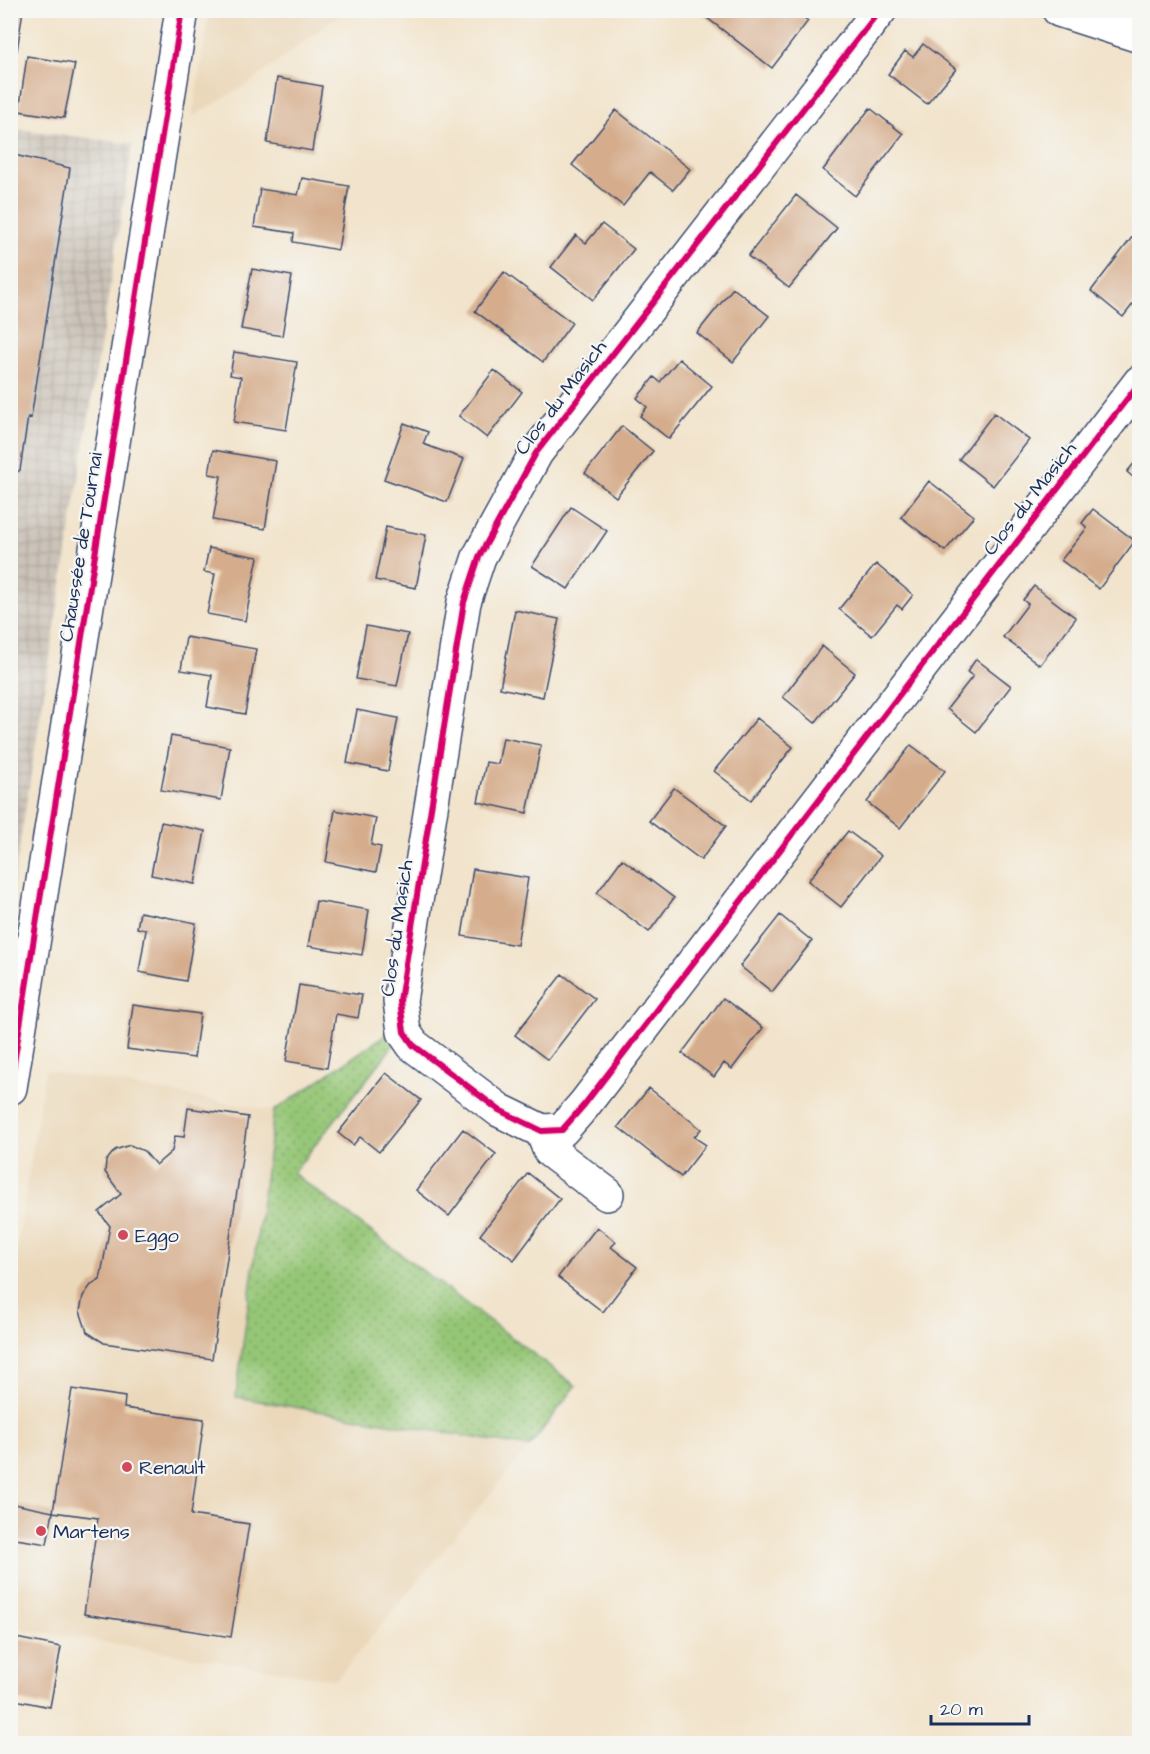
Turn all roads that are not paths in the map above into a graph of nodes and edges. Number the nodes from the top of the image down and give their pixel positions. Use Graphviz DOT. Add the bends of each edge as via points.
graph roads {
  1 [pos="182,10"];
  2 [pos="880,10"];
  3 [pos="1059,10"];
  4 [pos="1140,36"];
  5 [pos="1140,382"];
  6 [pos="10,1088"];
  7 [pos="542,1131"];
  8 [pos="607,1194"];
  1 -- 6 [label="street, Chaussée de Tournai"];
  2 -- 7 [label="street, Clos du Masich" via="536,453 479,557 465,602 400,1001 404,1032 413,1045 499,1110"];
  3 -- 4 [label="street"];
  5 -- 7 [label="street, Clos du Masich" via="584,1105 562,1130"];
  7 -- 8 [label="street" via="550,1151"];
}
